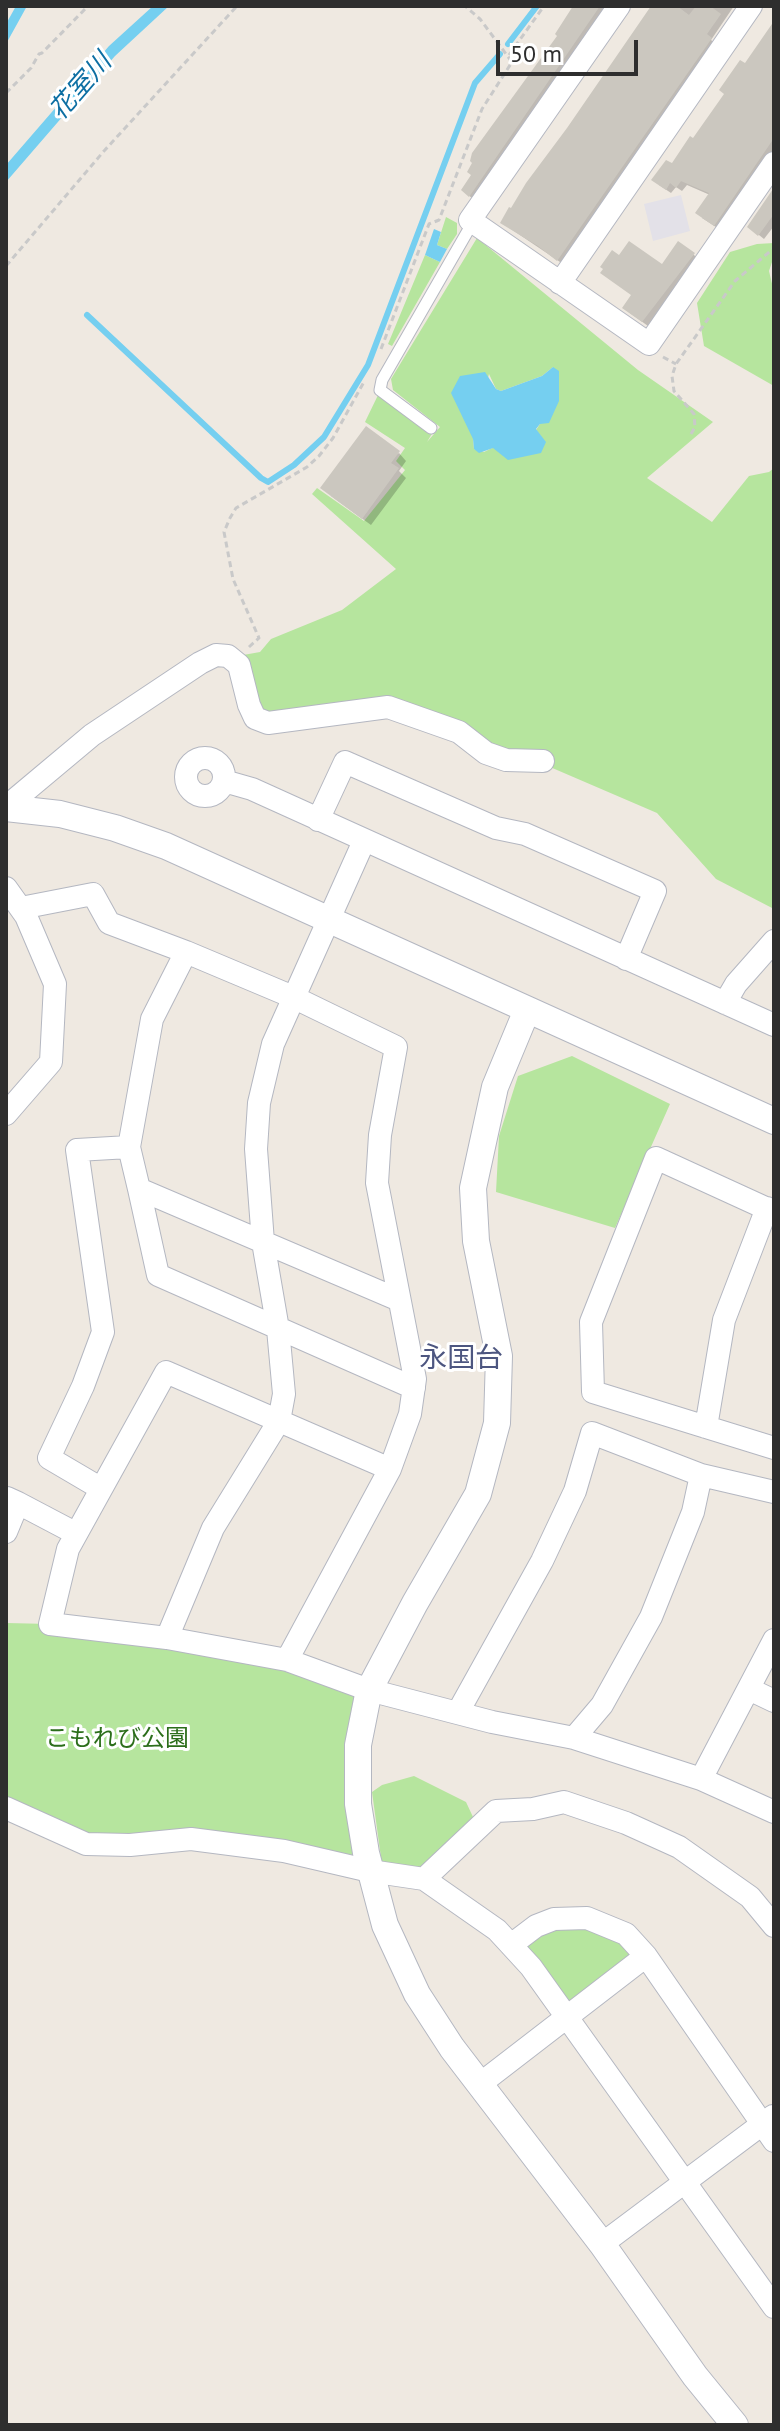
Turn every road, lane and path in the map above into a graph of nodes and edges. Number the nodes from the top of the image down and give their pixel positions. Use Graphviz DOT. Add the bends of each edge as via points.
graph roads {
  1 [pos="88,6"];
  2 [pos="237,6"];
  3 [pos="465,6"];
  4 [pos="544,6"];
  5 [pos="619,6"];
  6 [pos="751,6"];
  7 [pos="509,56"];
  8 [pos="6,93"];
  9 [pos="774,163"];
  10 [pos="473,222"];
  11 [pos="774,248"];
  12 [pos="6,266"];
  13 [pos="560,283"];
  14 [pos="377,360"];
  15 [pos="370,373"];
  16 [pos="431,428"];
  17 [pos="691,434"];
  18 [pos="228,656"];
  19 [pos="543,761"];
  20 [pos="224,781"];
  21 [pos="6,807"];
  22 [pos="318,820"];
  23 [pos="364,841"];
  24 [pos="6,888"];
  25 [pos="21,908"];
  26 [pos="330,919"];
  27 [pos="774,941"];
  28 [pos="186,952"];
  29 [pos="626,959"];
  30 [pos="293,997"];
  31 [pos="725,1003"];
  32 [pos="527,1010"];
  33 [pos="774,1025"];
  34 [pos="6,1114"];
  35 [pos="774,1121"];
  36 [pos="129,1147"];
  37 [pos="139,1189"];
  38 [pos="770,1210"];
  39 [pos="263,1242"];
  40 [pos="399,1300"];
  41 [pos="278,1329"];
  42 [pos="414,1388"];
  43 [pos="279,1421"];
  44 [pos="706,1427"];
  45 [pos="774,1448"];
  46 [pos="390,1469"];
  47 [pos="701,1475"];
  48 [pos="100,1488"];
  49 [pos="774,1492"];
  50 [pos="12,1500"];
  51 [pos="6,1532"];
  52 [pos="75,1533"];
  53 [pos="167,1638"];
  54 [pos="774,1640"];
  55 [pos="287,1660"];
  56 [pos="749,1689"];
  57 [pos="369,1690"];
  58 [pos="774,1701"];
  59 [pos="458,1712"];
  60 [pos="574,1738"];
  61 [pos="701,1779"];
  62 [pos="6,1808"];
  63 [pos="774,1812"];
  64 [pos="370,1871"];
  65 [pos="424,1879"];
  66 [pos="774,1926"];
  67 [pos="511,1945"];
  68 [pos="646,1956"];
  69 [pos="568,2016"];
  70 [pos="480,2084"];
  71 [pos="770,2127"];
  72 [pos="684,2184"];
  73 [pos="602,2244"];
  74 [pos="774,2307"];
  75 [pos="735,2425"];
  1 -- 8 [label="path"];
  2 -- 12 [label="path"];
  3 -- 7 [label="path"];
  4 -- 7 [label="path"];
  5 -- 10 [label="street"];
  6 -- 13 [label="street"];
  7 -- 14 [label="path" via="512,62 482,109 439,220 429,224"];
  9 -- 13 [label="street" via="649,344"];
  10 -- 13 [label="street"];
  10 -- 16 [label="lane" via="382,380 380,390"];
  11 -- 17 [label="path" via="735,281 676,364 674,391 694,414"];
  15 -- 18 [label="path" via="319,456 236,508 230,518 224,532 233,579 259,638"];
  18 -- 19 [label="street" via="239,665 255,718 268,723 388,707 459,732 486,753 506,760"];
  18 -- 21 [label="street" via="200,663 92,735"];
  20 -- 22 [label="street"];
  21 -- 26 [label="street" via="115,828"];
  22 -- 23 [label="street"];
  22 -- 29 [label="street" via="345,762 655,891"];
  23 -- 26 [label="street"];
  23 -- 29 [label="street"];
  24 -- 25 [label="street"];
  25 -- 28 [label="street" via="93,894 109,923"];
  25 -- 34 [label="street" via="55,984 51,1062"];
  26 -- 30 [label="street"];
  26 -- 32 [label="street"];
  27 -- 31 [label="street"];
  28 -- 30 [label="street"];
  28 -- 36 [label="street" via="152,1019"];
  29 -- 31 [label="street"];
  30 -- 39 [label="street" via="273,1044 259,1103 256,1149"];
  30 -- 40 [label="street" via="396,1047 377,1183"];
  31 -- 33 [label="street"];
  32 -- 35 [label="street"];
  32 -- 57 [label="street" via="495,1087 473,1188 476,1241 499,1356 497,1423 478,1494"];
  36 -- 37 [label="street"];
  36 -- 48 [label="street" via="77,1150 103,1332 49,1458"];
  37 -- 39 [label="street"];
  37 -- 41 [label="street" via="158,1275"];
  38 -- 44 [label="street" via="724,1320"];
  38 -- 44 [label="street" via="656,1158 591,1322 593,1392"];
  39 -- 40 [label="street"];
  39 -- 41 [label="street"];
  40 -- 42 [label="street"];
  41 -- 42 [label="street"];
  41 -- 43 [label="street" via="284,1394"];
  42 -- 46 [label="street"];
  43 -- 46 [label="street"];
  43 -- 48 [label="street" via="166,1372"];
  43 -- 53 [label="street" via="213,1528"];
  44 -- 45 [label="street"];
  46 -- 55 [label="street"];
  47 -- 49 [label="street"];
  47 -- 59 [label="street" via="592,1433 575,1491 542,1561"];
  47 -- 60 [label="street" via="693,1512 651,1617 602,1705"];
  48 -- 52 [label="street"];
  50 -- 51 [label="street"];
  50 -- 52 [label="street"];
  52 -- 53 [label="street" via="50,1624"];
  53 -- 55 [label="street"];
  54 -- 56 [label="street"];
  55 -- 57 [label="street"];
  56 -- 58 [label="street"];
  56 -- 61 [label="street"];
  57 -- 59 [label="street"];
  57 -- 64 [label="street" via="358,1745 358,1804"];
  59 -- 60 [label="street"];
  60 -- 61 [label="street"];
  61 -- 63 [label="street"];
  62 -- 64 [label="street" via="86,1844 191,1839 284,1851"];
  64 -- 65 [label="street"];
  64 -- 70 [label="street" via="385,1925 417,1994"];
  65 -- 66 [label="street" via="496,1811 564,1802 679,1847 750,1897"];
  65 -- 67 [label="street"];
  67 -- 68 [label="street" via="554,1919 587,1918 626,1934"];
  67 -- 69 [label="street"];
  68 -- 69 [label="street"];
  68 -- 71 [label="street"];
  69 -- 70 [label="street"];
  69 -- 72 [label="street"];
  70 -- 73 [label="street"];
  71 -- 72 [label="street"];
  72 -- 73 [label="street"];
  72 -- 74 [label="street"];
  73 -- 75 [label="street"];
}
